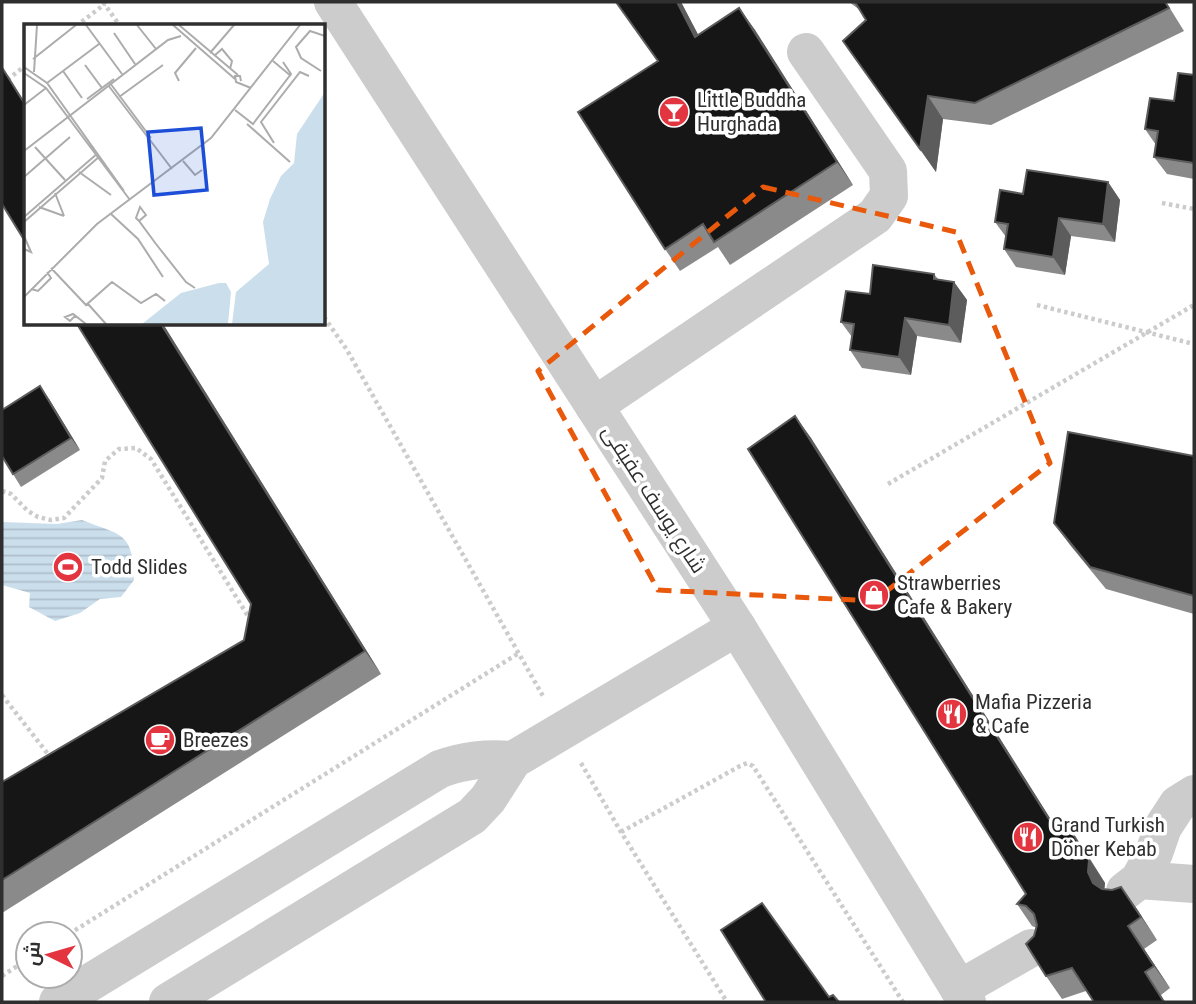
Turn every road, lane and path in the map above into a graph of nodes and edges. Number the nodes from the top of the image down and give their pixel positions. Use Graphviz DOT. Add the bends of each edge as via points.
graph roads {
  1 [pos="333,2"];
  2 [pos="104,3"];
  3 [pos="78,24"];
  4 [pos="119,24"];
  5 [pos="806,52"];
  6 [pos="24,67"];
  7 [pos="2,84"];
  8 [pos="1162,203"];
  9 [pos="1194,209"];
  10 [pos="1037,305"];
  11 [pos="1194,305"];
  12 [pos="326,320"];
  13 [pos="1147,334"];
  14 [pos="1194,344"];
  15 [pos="594,406"];
  16 [pos="888,484"];
  17 [pos="2,491"];
  18 [pos="737,627"];
  19 [pos="252,629"];
  20 [pos="519,653"];
  21 [pos="2,695"];
  22 [pos="562,730"];
  23 [pos="513,760"];
  24 [pos="58,767"];
  25 [pos="1194,793"];
  26 [pos="621,832"];
  27 [pos="1194,884"];
  28 [pos="84,925"];
  29 [pos="1031,948"];
  30 [pos="963,995"];
  31 [pos="58,1002"];
  32 [pos="169,1002"];
  33 [pos="727,1002"];
  34 [pos="903,1002"];
  1 -- 15 [label="street, شارع يوسف عفيفى"];
  2 -- 3 [label="path"];
  2 -- 4 [label="path"];
  5 -- 15 [label="street" via="888,171 888,196 875,216"];
  6 -- 7 [label="path"];
  8 -- 9 [label="path"];
  10 -- 13 [label="path"];
  11 -- 13 [label="path"];
  12 -- 20 [label="path"];
  13 -- 14 [label="path"];
  13 -- 16 [label="path"];
  15 -- 18 [label="street, شارع يوسف عفيفى"];
  17 -- 19 [label="path" via="38,517 64,518 102,478 105,461 118,449 136,448 150,459 245,610"];
  18 -- 22 [label="street"];
  18 -- 30 [label="street, شارع يوسف عفيفى"];
  20 -- 22 [label="path"];
  20 -- 28 [label="path"];
  21 -- 24 [label="path"];
  22 -- 23 [label="street"];
  22 -- 26 [label="path"];
  23 -- 31 [label="street" via="462,761 440,769"];
  23 -- 32 [label="street" via="472,816"];
  25 -- 27 [label="street" via="1178,804 1132,886"];
  26 -- 33 [label="path"];
  26 -- 34 [label="path" via="740,766 753,766"];
  29 -- 30 [label="street"];
}
